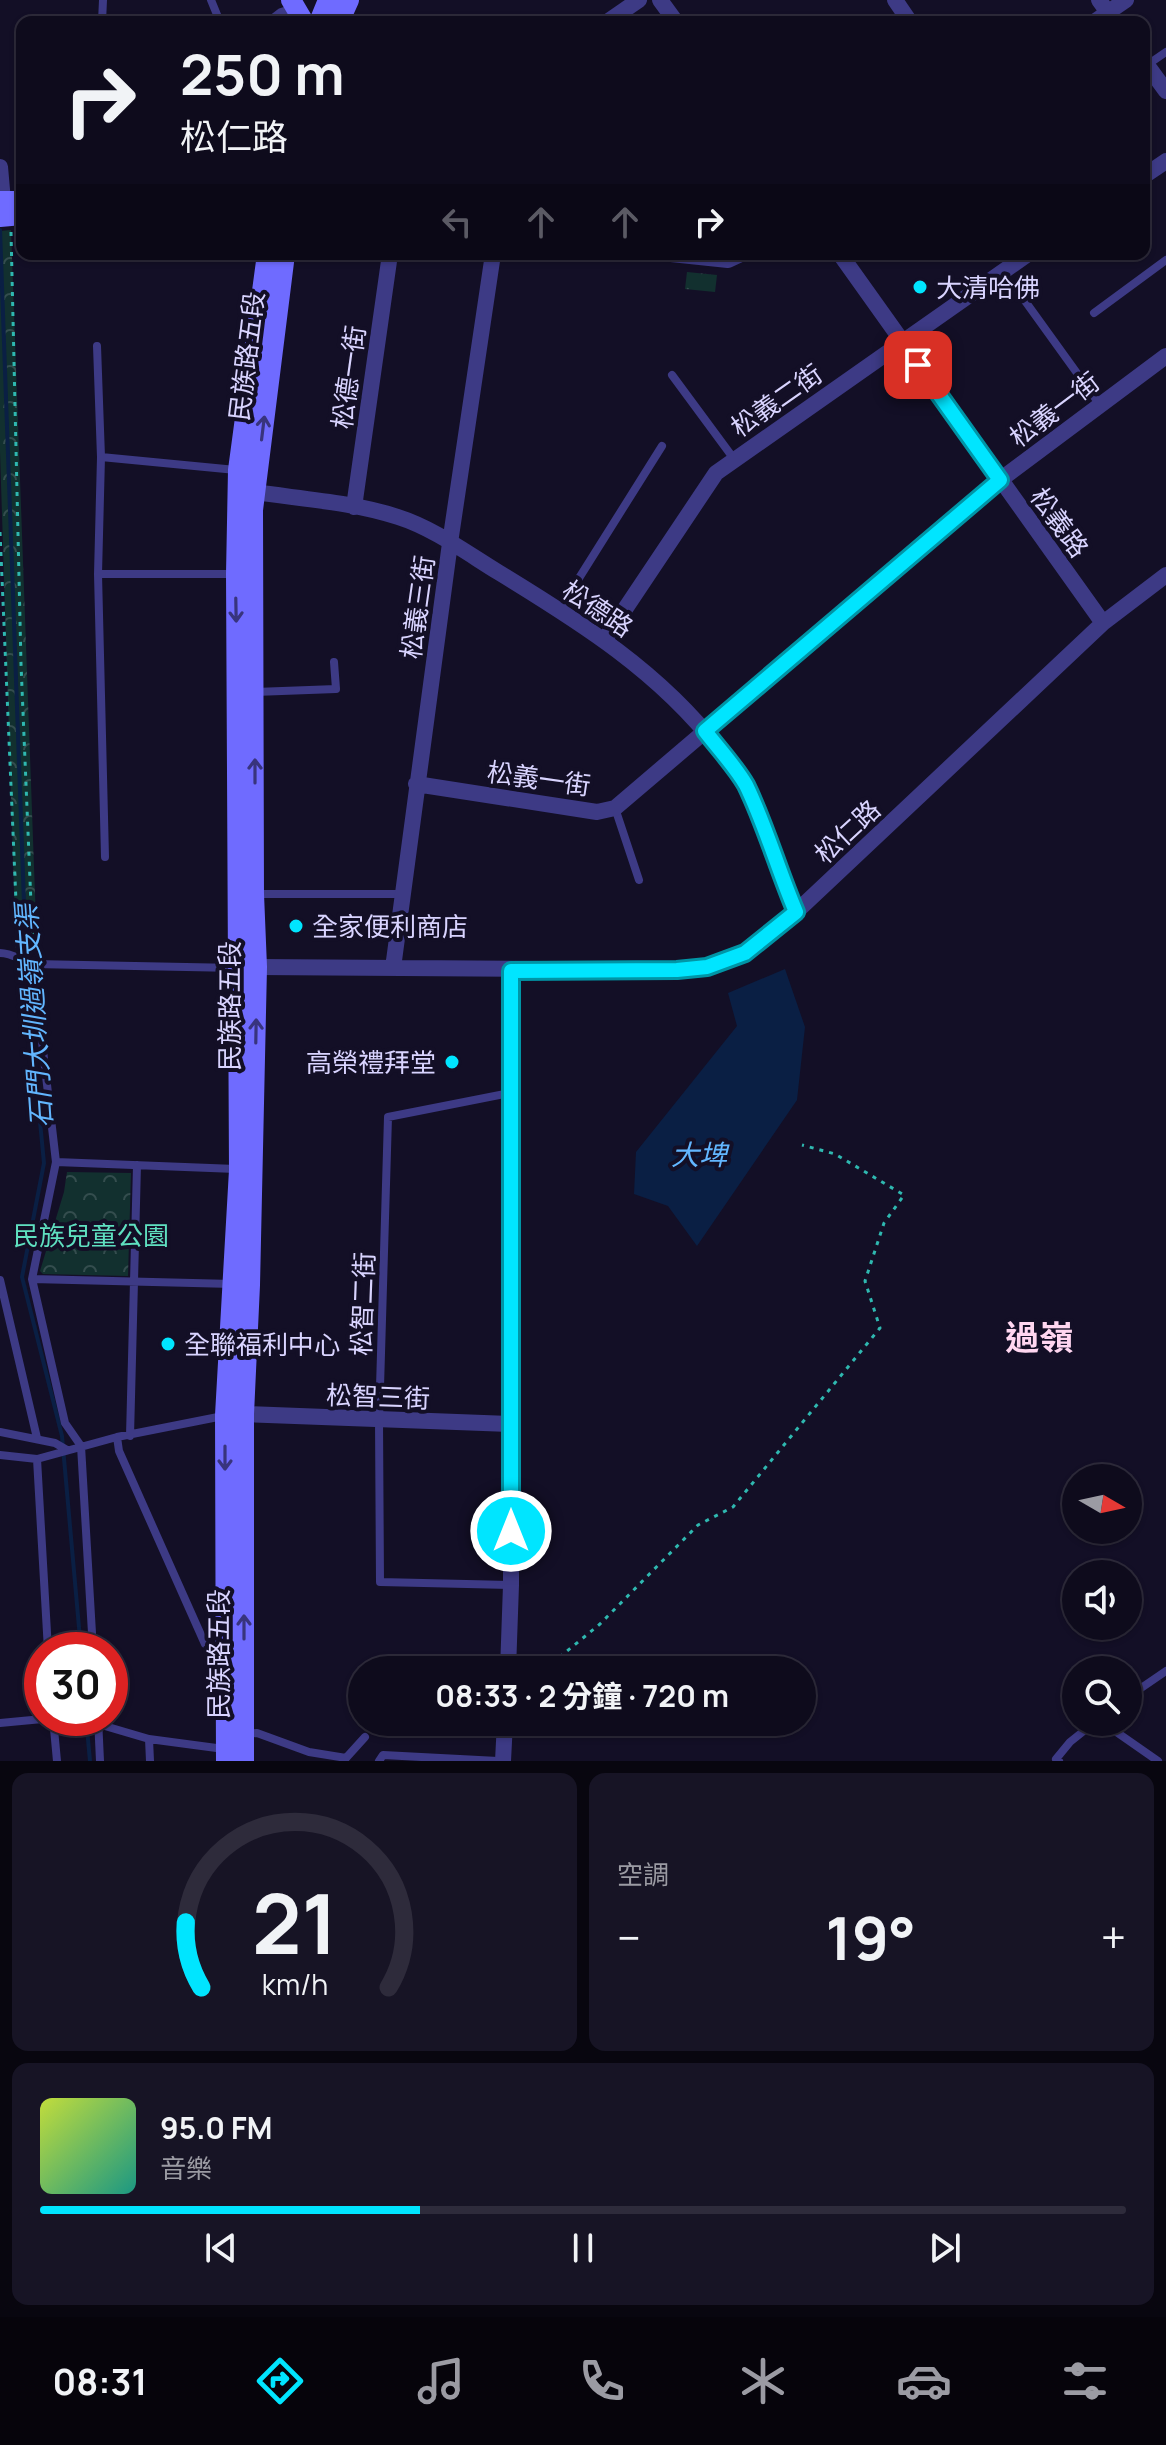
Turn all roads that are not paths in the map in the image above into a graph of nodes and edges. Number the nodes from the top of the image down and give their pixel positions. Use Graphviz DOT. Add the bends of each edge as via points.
graph roads {
  1 [pos="639,0"];
  2 [pos="1126,0"];
  3 [pos="296,10"];
  4 [pos="1104,14"];
  5 [pos="276,16"];
  6 [pos="616,16"];
  7 [pos="1150,69"];
  8 [pos="1166,91"];
  9 [pos="0,167"];
  10 [pos="10,209"];
  11 [pos="266,260"];
  12 [pos="284,260"];
  13 [pos="389,260"];
  14 [pos="492,260"];
  15 [pos="844,260"];
  16 [pos="1019,260"];
  17 [pos="1166,260"];
  18 [pos="1015,287"];
  19 [pos="1094,313"];
  20 [pos="902,342"];
  21 [pos="97,346"];
  22 [pos="1166,356"];
  23 [pos="672,375"];
  24 [pos="1100,405"];
  25 [pos="662,446"];
  26 [pos="101,457"];
  27 [pos="734,459"];
  28 [pos="238,470"];
  29 [pos="1000,480"];
  30 [pos="254,492"];
  31 [pos="354,507"];
  32 [pos="450,543"];
  33 [pos="98,574"];
  34 [pos="244,574"];
  35 [pos="1166,575"];
  36 [pos="559,610"];
  37 [pos="1103,623"];
  38 [pos="605,639"];
  39 [pos="334,662"];
  40 [pos="254,692"];
  41 [pos="705,731"];
  42 [pos="416,784"];
  43 [pos="615,808"];
  44 [pos="105,857"];
  45 [pos="639,880"];
  46 [pos="254,894"];
  47 [pos="402,894"];
  48 [pos="796,912"];
  49 [pos="0,953"];
  50 [pos="33,964"];
  51 [pos="248,968"];
  52 [pos="393,968"];
  53 [pos="511,971"];
  54 [pos="510,1093"];
  55 [pos="56,1162"];
  56 [pos="137,1165"];
  57 [pos="246,1170"];
  58 [pos="32,1279"];
  59 [pos="0,1280"];
  60 [pos="132,1283"];
  61 [pos="241,1284"];
  62 [pos="234,1415"];
  63 [pos="379,1421"];
  64 [pos="510,1424"];
  65 [pos="0,1432"];
  66 [pos="130,1436"];
  67 [pos="117,1437"];
  68 [pos="37,1438"];
  69 [pos="81,1446"];
  70 [pos="67,1450"];
  71 [pos="0,1455"];
  72 [pos="37,1459"];
  73 [pos="511,1585"];
  74 [pos="47,1632"];
  75 [pos="92,1632"];
  76 [pos="508,1656"];
  77 [pos="225,1661"];
  78 [pos="244,1671"];
  79 [pos="1166,1671"];
  80 [pos="1156,1677"];
  81 [pos="1166,1683"];
  82 [pos="1142,1687"];
  83 [pos="24,1721"];
  84 [pos="0,1723"];
  85 [pos="128,1732"];
  86 [pos="55,1736"];
  87 [pos="99,1736"];
  88 [pos="503,1736"];
  89 [pos="1078,1736"];
  90 [pos="1122,1736"];
  91 [pos="365,1737"];
  92 [pos="149,1739"];
  93 [pos="237,1752"];
  94 [pos="57,1761"];
  95 [pos="100,1761"];
  96 [pos="150,1761"];
  97 [pos="379,1761"];
  98 [pos="500,1761"];
  99 [pos="1059,1761"];
  100 [pos="1158,1761"];
  1 -- 6 [label="street"];
  2 -- 4 [label="street"];
  3 -- 5 [label="lane"];
  7 -- 8 [label="street"];
  9 -- 10 [label="street"];
  11 -- 28 [label="main road, 民族路五段"];
  30 -- 12 [label="main road, 民族路五段, one-way"];
  13 -- 31 [label="street, 松德一街"];
  14 -- 32 [label="street, 松義三街"];
  15 -- 20 [label="street, 松義路"];
  16 -- 20 [label="street, 松義二街"];
  17 -- 19 [label="lane"];
  18 -- 24 [label="lane"];
  20 -- 27 [label="street, 松義二街"];
  20 -- 29 [label="street, 松義路"];
  21 -- 26 [label="lane"];
  22 -- 24 [label="street, 松義一街"];
  23 -- 27 [label="lane"];
  24 -- 29 [label="street, 松義一街"];
  25 -- 36 [label="lane"];
  26 -- 28 [label="lane"];
  26 -- 33 [label="lane"];
  27 -- 38 [label="street, 松義二街" via="708,484"];
  28 -- 30 [label="lane"];
  28 -- 34 [label="main road, 民族路五段"];
  29 -- 37 [label="street, 松義路"];
  29 -- 41 [label="street, 松義一街"];
  30 -- 31 [label="street, 松德路"];
  30 -- 34 [label="main road, 民族路五段"];
  31 -- 32 [label="street, 松德路" via="399,517"];
  32 -- 36 [label="street, 松德路"];
  32 -- 42 [label="street, 松義三街"];
  33 -- 34 [label="lane"];
  33 -- 44 [label="lane"];
  34 -- 40 [label="main road, 民族路五段"];
  34 -- 51 [label="main road, 民族路五段, one-way"];
  35 -- 37 [label="street, 松仁路"];
  36 -- 38 [label="street, 松德路"];
  37 -- 48 [label="street, 松仁路"];
  38 -- 41 [label="street, 松德路" via="656,680"];
  39 -- 40 [label="lane" via="336,689"];
  46 -- 40 [label="main road, 民族路五段, one-way"];
  41 -- 43 [label="street, 松義一街"];
  41 -- 48 [label="street, 松德路" via="744,782"];
  42 -- 43 [label="street, 松義一街" via="597,812"];
  42 -- 47 [label="street, 松義三街"];
  43 -- 45 [label="lane"];
  46 -- 47 [label="lane"];
  46 -- 51 [label="main road, 民族路五段"];
  47 -- 52 [label="street, 松義三街"];
  48 -- 53 [label="street, 松仁路" via="745,953 707,967"];
  49 -- 50 [label="lane"];
  50 -- 51 [label="lane"];
  50 -- 55 [label="lane"];
  51 -- 52 [label="street, 松仁路"];
  51 -- 57 [label="main road, 民族路五段"];
  52 -- 53 [label="street, 松仁路"];
  53 -- 54 [label="street"];
  54 -- 63 [label="lane, 松智二街" via="388,1117"];
  54 -- 64 [label="street"];
  55 -- 56 [label="lane"];
  55 -- 58 [label="lane"];
  56 -- 57 [label="lane"];
  56 -- 60 [label="lane"];
  57 -- 61 [label="main road, 民族路五段"];
  58 -- 60 [label="lane"];
  58 -- 69 [label="lane" via="65,1423"];
  59 -- 68 [label="lane"];
  60 -- 61 [label="lane"];
  60 -- 66 [label="lane"];
  61 -- 62 [label="main road, 民族路五段"];
  62 -- 63 [label="street, 松智三街"];
  62 -- 66 [label="lane"];
  62 -- 77 [label="main road, 民族路五段, one-way"];
  78 -- 62 [label="main road, 民族路五段, one-way"];
  63 -- 64 [label="street, 松智三街"];
  63 -- 73 [label="lane, 松智二街" via="380,1582"];
  64 -- 73 [label="street"];
  65 -- 68 [label="lane"];
  66 -- 67 [label="lane"];
  67 -- 69 [label="lane"];
  67 -- 77 [label="lane" via="205,1644"];
  68 -- 70 [label="lane"];
  69 -- 70 [label="lane"];
  69 -- 75 [label="lane"];
  70 -- 72 [label="lane"];
  71 -- 72 [label="lane"];
  72 -- 74 [label="lane"];
  73 -- 76 [label="street"];
  77 -- 78 [label="lane"];
  77 -- 93 [label="main road, 民族路五段"];
  78 -- 93 [label="main road, 民族路五段"];
  79 -- 80 [label="lane"];
  80 -- 81 [label="lane"];
  80 -- 82 [label="lane"];
  83 -- 84 [label="lane"];
  85 -- 92 [label="lane"];
  86 -- 94 [label="lane"];
  87 -- 95 [label="lane"];
  88 -- 98 [label="street"];
  89 -- 99 [label="lane"];
  90 -- 100 [label="lane"];
  91 -- 93 [label="lane" via="346,1758 309,1752 257,1733"];
  92 -- 93 [label="lane"];
  92 -- 96 [label="lane"];
  97 -- 98 [label="lane" via="383,1755"];
}
